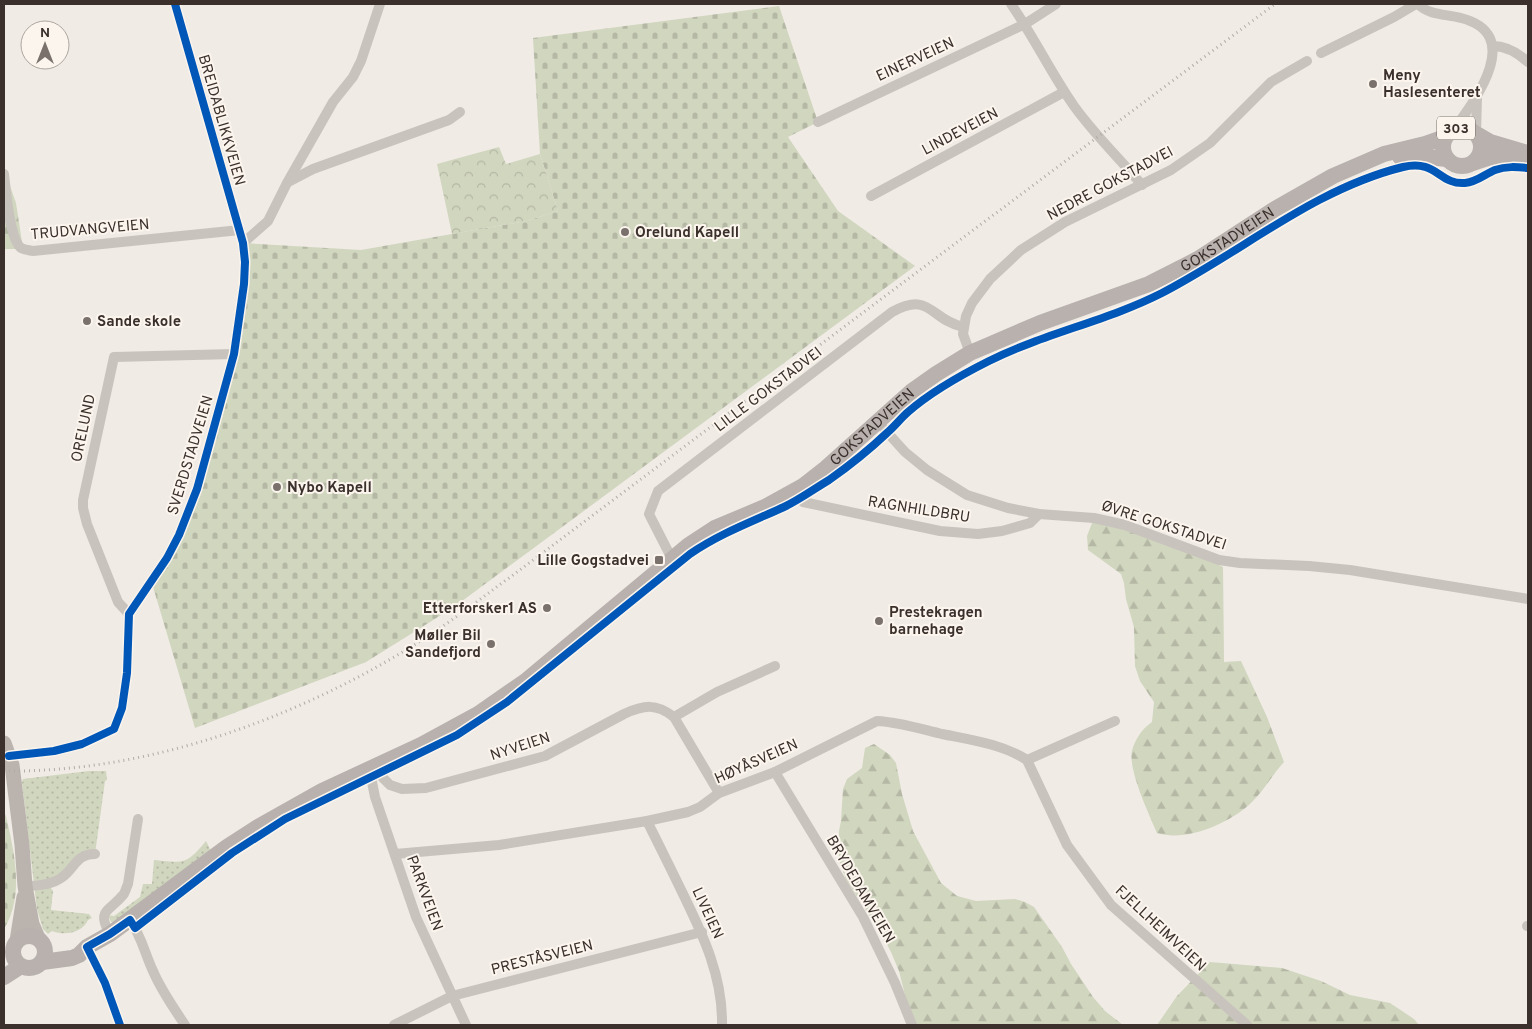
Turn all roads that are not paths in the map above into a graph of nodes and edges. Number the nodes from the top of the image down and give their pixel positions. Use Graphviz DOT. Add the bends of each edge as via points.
graph roads {
  1 [pos="175,4"];
  2 [pos="380,4"];
  3 [pos="1011,4"];
  4 [pos="1056,4"];
  5 [pos="1417,4"];
  6 [pos="1025,24"];
  7 [pos="1493,46"];
  8 [pos="1321,54"];
  9 [pos="1307,61"];
  10 [pos="1528,62"];
  11 [pos="1064,92"];
  12 [pos="1477,96"];
  13 [pos="460,112"];
  14 [pos="818,122"];
  15 [pos="1450,133"];
  16 [pos="1477,134"];
  17 [pos="1528,153"];
  18 [pos="1528,158"];
  19 [pos="1447,159"];
  20 [pos="1473,163"];
  21 [pos="4,174"];
  22 [pos="1333,176"];
  23 [pos="287,183"];
  24 [pos="1142,185"];
  25 [pos="871,196"];
  26 [pos="240,230"];
  27 [pos="243,244"];
  28 [pos="963,327"];
  29 [pos="970,353"];
  30 [pos="234,354"];
  31 [pos="877,422"];
  32 [pos="794,492"];
  33 [pos="1039,514"];
  34 [pos="672,559"];
  35 [pos="1528,599"];
  36 [pos="129,614"];
  37 [pos="775,666"];
  38 [pos="674,717"];
  39 [pos="1115,721"];
  40 [pos="6,749"];
  41 [pos="1027,760"];
  42 [pos="372,767"];
  43 [pos="775,772"];
  44 [pos="720,793"];
  45 [pos="138,819"];
  46 [pos="647,821"];
  47 [pos="95,854"];
  48 [pos="395,854"];
  49 [pos="26,886"];
  50 [pos="130,920"];
  51 [pos="702,932"];
  52 [pos="110,934"];
  53 [pos="87,947"];
  54 [pos="41,949"];
  55 [pos="11,951"];
  56 [pos="21,966"];
  57 [pos="4,977"];
  58 [pos="452,996"];
  59 [pos="120,1025"];
  60 [pos="185,1025"];
  61 [pos="394,1025"];
  62 [pos="466,1025"];
  63 [pos="722,1025"];
  64 [pos="912,1025"];
  65 [pos="1247,1025"];
  1 -- 26 [label="street, BREIDABLIKKVEIEN"];
  2 -- 23 [label="street" via="353,77 333,102"];
  3 -- 6 [label="street"];
  4 -- 6 [label="street, EINERVEIEN"];
  5 -- 7 [label="street" via="1429,12 1477,24 1488,33"];
  5 -- 8 [label="street"];
  6 -- 11 [label="street"];
  6 -- 14 [label="street, EINERVEIEN"];
  7 -- 10 [label="street" via="1514,51"];
  7 -- 12 [label="street" via="1492,59"];
  9 -- 24 [label="street, NEDRE GOKSTADVEI" via="1265,87 1210,143"];
  11 -- 24 [label="street" via="1098,137"];
  11 -- 25 [label="street, LINDEVEIEN"];
  12 -- 15 [label="street"];
  12 -- 16 [label="street"];
  13 -- 23 [label="street" via="449,120 313,169"];
  15 -- 16 [label="main road, 303" via="1466,128"];
  15 -- 19 [label="main road, 303" via="1442,148"];
  15 -- 22 [label="main road, GOKSTADVEIEN / 303" via="1425,144 1384,154"];
  16 -- 17 [label="main road, 303" via="1490,142"];
  16 -- 20 [label="main road, 303" via="1482,148"];
  18 -- 20 [label="main road, 303" via="1491,158"];
  19 -- 20 [label="main road, 303" via="1462,166"];
  19 -- 22 [label="main road, GOKSTADVEIEN / 303" via="1410,155"];
  21 -- 26 [label="street, TRUDVANGVEIEN" via="13,233 23,249"];
  22 -- 29 [label="main road, GOKSTADVEIEN / 303" via="1169,275 1032,326"];
  23 -- 27 [label="street" via="268,221"];
  24 -- 28 [label="street, NEDRE GOKSTADVEI" via="1065,222 1021,250 981,290"];
  26 -- 27 [label="street, BREIDABLIKKVEIEN"];
  27 -- 30 [label="street, SVERDSTADVEIEN" via="244,284"];
  28 -- 29 [label="street" via="962,334"];
  28 -- 34 [label="street, LILLE GOKSTADVEI" via="917,303 892,312 658,491 649,514"];
  29 -- 31 [label="main road, GOKSTADVEIEN / 303" via="927,380"];
  30 -- 36 [label="street, SVERDSTADVEIEN" via="197,489 179,535"];
  30 -- 36 [label="street, ORELUND" via="114,357 83,508 118,602"];
  31 -- 32 [label="main road, GOKSTADVEIEN / 303"];
  31 -- 33 [label="street, ØVRE GOKSTADVEI" via="927,470 967,495"];
  32 -- 33 [label="street, RAGNHILDBRU" via="803,502 978,534 1030,524"];
  32 -- 34 [label="main road, GOKSTADVEIEN / 303" via="715,528"];
  33 -- 35 [label="street, ØVRE GOKSTADVEI" via="1094,518 1125,525 1219,560 1350,570"];
  34 -- 42 [label="main road, GOKSTADVEIEN / 303" via="504,697 454,728"];
  36 -- 40 [label="street" via="127,672 122,708 114,729 82,744 54,751 21,753"];
  37 -- 38 [label="street" via="717,692"];
  38 -- 42 [label="street, NYVEIEN" via="660,708 635,710 545,756 426,788 402,789 390,785"];
  38 -- 44 [label="street"];
  39 -- 41 [label="street"];
  40 -- 49 [label="main road" via="20,826"];
  41 -- 43 [label="street, HØYÅSVEIEN" via="998,747 877,721"];
  41 -- 65 [label="street, FJELLHEIMVEIEN" via="1067,845 1112,905"];
  42 -- 48 [label="street, PARKVEIEN" via="375,797"];
  42 -- 50 [label="main road, GOKSTADVEIEN / 303" via="258,827"];
  43 -- 44 [label="street, HØYÅSVEIEN"];
  43 -- 64 [label="street, BRYDEDAMVEIEN" via="863,917"];
  44 -- 46 [label="street, HØYÅSVEIEN" via="688,812"];
  45 -- 52 [label="street" via="128,884 124,895 104,915"];
  46 -- 48 [label="street, HØYÅSVEIEN" via="499,845"];
  46 -- 51 [label="street, LIVEIEN"];
  47 -- 49 [label="street" via="83,856 60,878 48,884"];
  48 -- 58 [label="street, PARKVEIEN" via="416,917"];
  49 -- 54 [label="main road" via="32,924"];
  49 -- 55 [label="main road"];
  50 -- 52 [label="main road, GOKSTADVEIEN / 303"];
  50 -- 60 [label="street" via="153,972"];
  51 -- 58 [label="street, PRESTÅSVEIEN"];
  51 -- 63 [label="street, LIVEIEN" via="716,972"];
  52 -- 53 [label="main road, GOKSTADVEIEN / 303"];
  53 -- 54 [label="main road, GOKSTADVEIEN / 303"];
  53 -- 59 [label="street" via="105,983"];
  54 -- 55 [label="main road, GOKSTADVEIEN / 303" via="29,936 24,936"];
  54 -- 56 [label="main road, GOKSTADVEIEN / 303" via="32,968"];
  55 -- 56 [label="main road"];
  56 -- 57 [label="main road, 303"];
  58 -- 61 [label="street, PRESTÅSVEIEN"];
  58 -- 62 [label="street, PARKVEIEN"];
}
